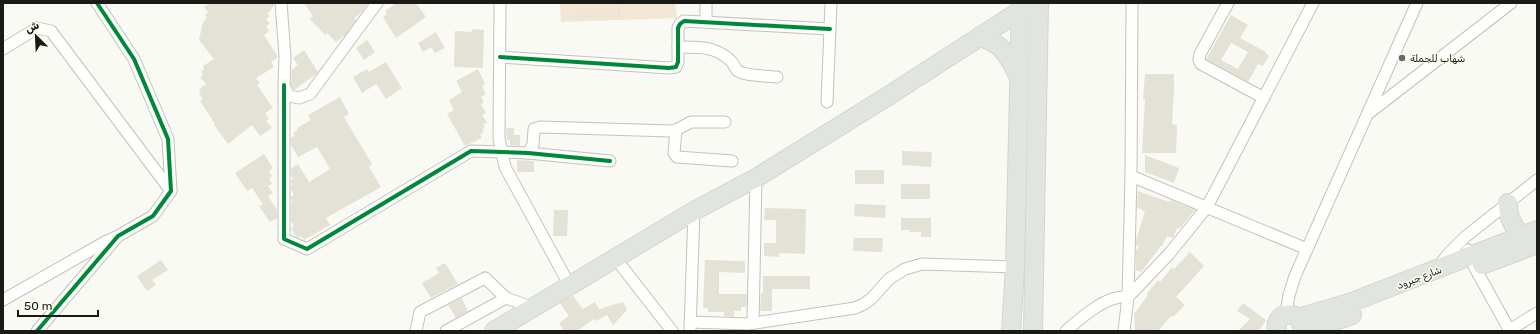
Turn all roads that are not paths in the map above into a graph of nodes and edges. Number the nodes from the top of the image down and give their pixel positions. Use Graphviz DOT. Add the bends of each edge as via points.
graph roads {
  1 [pos="97,3"];
  2 [pos="281,3"];
  3 [pos="377,3"];
  4 [pos="500,3"];
  5 [pos="706,3"];
  6 [pos="831,3"];
  7 [pos="1039,3"];
  8 [pos="1132,3"];
  9 [pos="1228,3"];
  10 [pos="1313,3"];
  11 [pos="1417,3"];
  12 [pos="1511,3"];
  13 [pos="1025,5"];
  14 [pos="706,22"];
  15 [pos="830,29"];
  16 [pos="979,37"];
  17 [pos="678,47"];
  18 [pos="3,49"];
  19 [pos="500,57"];
  20 [pos="778,77"];
  21 [pos="1020,78"];
  22 [pos="284,85"];
  23 [pos="1264,98"];
  24 [pos="828,102"];
  25 [pos="1367,115"];
  26 [pos="725,122"];
  27 [pos="676,130"];
  28 [pos="502,153"];
  29 [pos="528,153"];
  30 [pos="610,160"];
  31 [pos="732,161"];
  32 [pos="1131,176"];
  33 [pos="756,178"];
  34 [pos="1537,180"];
  35 [pos="171,191"];
  36 [pos="1508,203"];
  37 [pos="1207,207"];
  38 [pos="694,211"];
  39 [pos="118,236"];
  40 [pos="1532,236"];
  41 [pos="1465,238"];
  42 [pos="1307,249"];
  43 [pos="616,259"];
  44 [pos="1472,263"];
  45 [pos="1015,267"];
  46 [pos="1435,271"];
  47 [pos="570,286"];
  48 [pos="1128,296"];
  49 [pos="506,298"];
  50 [pos="3,300"];
  51 [pos="534,308"];
  52 [pos="1537,314"];
  53 [pos="753,323"];
  54 [pos="1288,326"];
  55 [pos="690,327"];
  56 [pos="37,331"];
  57 [pos="416,331"];
  58 [pos="446,331"];
  59 [pos="494,331"];
  60 [pos="671,331"];
  61 [pos="1011,331"];
  62 [pos="1033,331"];
  63 [pos="1066,331"];
  64 [pos="1124,331"];
  65 [pos="1509,331"];
  1 -- 35 [label="street" via="134,59 168,139"];
  2 -- 22 [label="street" via="285,56"];
  3 -- 22 [label="street" via="310,94 299,98 289,96"];
  4 -- 19 [label="street"];
  5 -- 14 [label="street"];
  6 -- 15 [label="street"];
  7 -- 62 [label="main road"];
  8 -- 32 [label="street"];
  9 -- 23 [label="street" via="1199,60 1201,64"];
  10 -- 23 [label="street"];
  11 -- 25 [label="street"];
  12 -- 25 [label="street"];
  13 -- 16 [label="main road"];
  13 -- 21 [label="main road"];
  14 -- 15 [label="street"];
  14 -- 17 [label="street" via="684,21 680,24"];
  15 -- 24 [label="street"];
  16 -- 21 [label="main road" via="995,43 1003,50"];
  16 -- 33 [label="main road"];
  17 -- 19 [label="street" via="676,67 669,68"];
  17 -- 20 [label="street" via="705,47 720,53 744,74"];
  18 -- 35 [label="street" via="37,28 51,31"];
  19 -- 28 [label="street" via="499,138"];
  21 -- 45 [label="main road"];
  22 -- 28 [label="street" via="284,239 307,249 471,152"];
  23 -- 37 [label="street"];
  25 -- 42 [label="street"];
  26 -- 27 [label="street" via="691,122"];
  27 -- 29 [label="street" via="540,127 534,130 533,145"];
  27 -- 31 [label="street" via="676,157"];
  28 -- 29 [label="street"];
  28 -- 47 [label="street" via="505,167"];
  29 -- 30 [label="street"];
  32 -- 37 [label="street"];
  32 -- 48 [label="street"];
  33 -- 38 [label="main road"];
  33 -- 53 [label="street"];
  34 -- 36 [label="street"];
  35 -- 39 [label="street" via="153,216"];
  36 -- 40 [label="main road" via="1513,224"];
  36 -- 41 [label="street"];
  37 -- 42 [label="street"];
  37 -- 48 [label="street" via="1169,254"];
  38 -- 43 [label="main road"];
  38 -- 55 [label="street"];
  39 -- 50 [label="street"];
  39 -- 56 [label="street"];
  40 -- 44 [label="main road, شارع جيرود"];
  41 -- 44 [label="street"];
  41 -- 46 [label="street"];
  42 -- 54 [label="street" via="1292,286"];
  43 -- 47 [label="main road"];
  43 -- 60 [label="street"];
  44 -- 46 [label="main road, شارع جيرود"];
  44 -- 54 [label="main road, شارع جيرود" via="1360,312"];
  44 -- 65 [label="street"];
  45 -- 53 [label="street" via="922,264 890,279 872,298 855,308"];
  45 -- 61 [label="main road"];
  46 -- 54 [label="main road, شارع جيرود"];
  47 -- 51 [label="main road"];
  48 -- 63 [label="street" via="1120,296 1089,311"];
  48 -- 64 [label="street"];
  49 -- 51 [label="street"];
  49 -- 57 [label="street" via="485,278 420,312"];
  49 -- 58 [label="street"];
  51 -- 59 [label="main road"];
  52 -- 65 [label="street"];
  53 -- 55 [label="street"];
}
